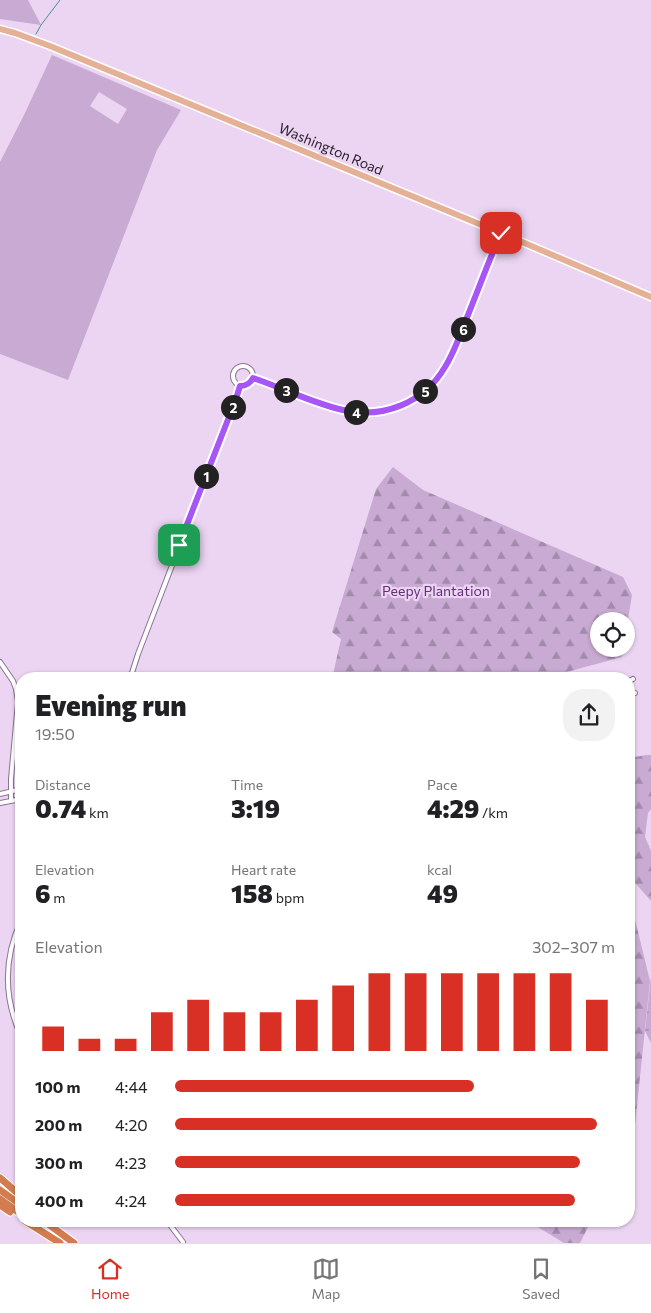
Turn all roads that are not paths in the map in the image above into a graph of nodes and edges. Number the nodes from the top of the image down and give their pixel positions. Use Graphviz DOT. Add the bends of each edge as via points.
graph roads {
  1 [pos="0,29"];
  2 [pos="501,233"];
  3 [pos="651,297"];
  4 [pos="253,378"];
  5 [pos="240,386"];
  6 [pos="0,662"];
  7 [pos="132,672"];
  8 [pos="15,686"];
  9 [pos="15,735"];
  10 [pos="15,790"];
  11 [pos="11,791"];
  12 [pos="0,794"];
  13 [pos="15,800"];
  14 [pos="11,801"];
  15 [pos="0,803"];
  16 [pos="15,937"];
  17 [pos="15,1020"];
  18 [pos="0,1178"];
  19 [pos="0,1190"];
  20 [pos="15,1191"];
  21 [pos="0,1199"];
  22 [pos="15,1201"];
  23 [pos="0,1205"];
  24 [pos="15,1210"];
  25 [pos="15,1215"];
  26 [pos="35,1227"];
  27 [pos="39,1227"];
  28 [pos="52,1227"];
  29 [pos="59,1227"];
  30 [pos="172,1227"];
  31 [pos="183,1242"];
  32 [pos="60,1243"];
  33 [pos="74,1243"];
  34 [pos="78,1243"];
  1 -- 2 [label="main road, Washington Road" via="41,42"];
  2 -- 3 [label="main road, Washington Road"];
  2 -- 4 [label="street" via="451,357 435,382 412,400 388,410 358,412 329,406"];
  4 -- 5 [label="street" via="250,384"];
  4 -- 5 [label="street" via="249,368 244,365 238,367 233,375"];
  5 -- 7 [label="street"];
  6 -- 8 [label="street"];
  9 -- 11 [label="street"];
  10 -- 11 [label="street"];
  11 -- 12 [label="street"];
  11 -- 14 [label="street"];
  13 -- 14 [label="street"];
  14 -- 15 [label="street"];
  16 -- 17 [label="street" via="8,975 9,999"];
  18 -- 20 [label="highway"];
  19 -- 22 [label="highway"];
  21 -- 24 [label="highway"];
  23 -- 25 [label="highway"];
  26 -- 32 [label="highway"];
  27 -- 32 [label="highway"];
  28 -- 33 [label="highway"];
  29 -- 34 [label="highway"];
  30 -- 31 [label="street"];
}
